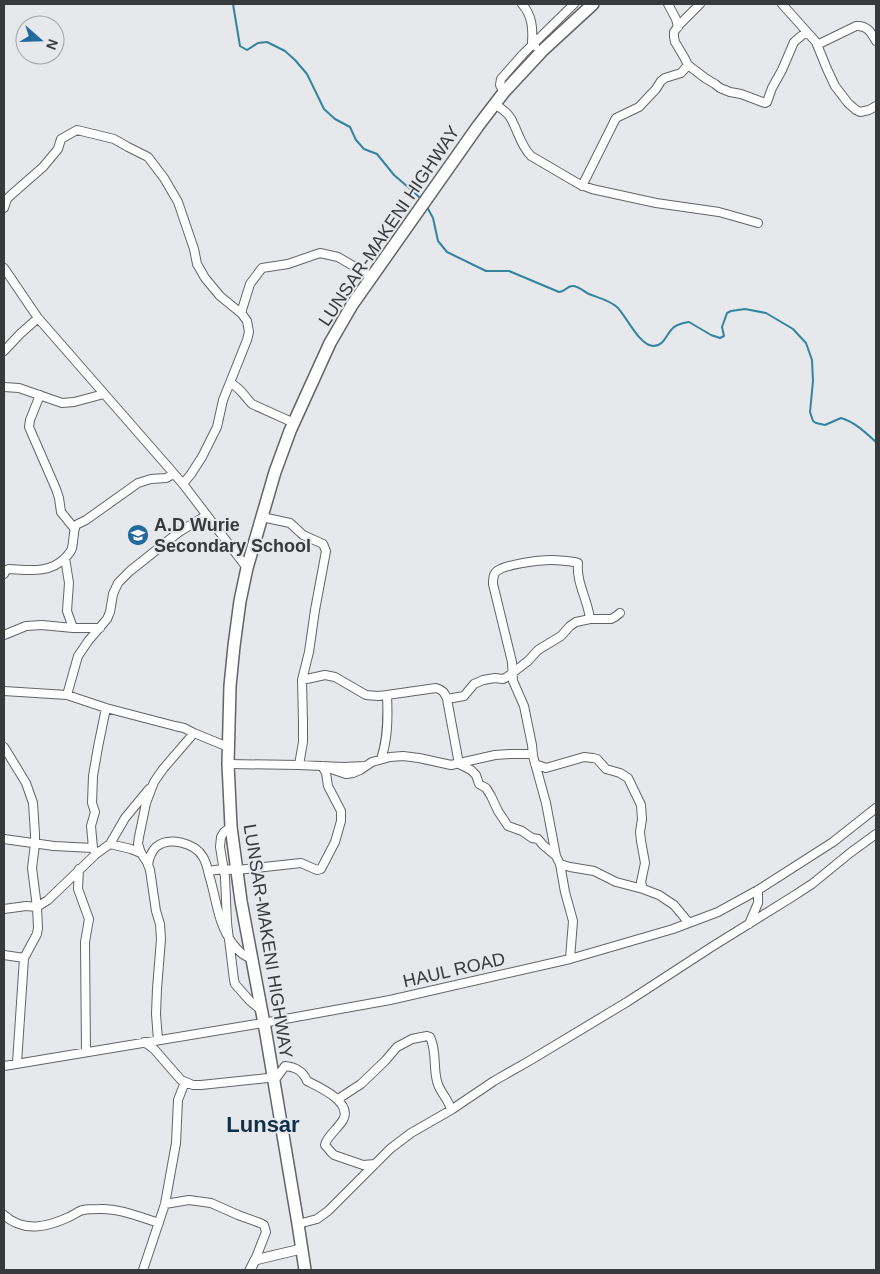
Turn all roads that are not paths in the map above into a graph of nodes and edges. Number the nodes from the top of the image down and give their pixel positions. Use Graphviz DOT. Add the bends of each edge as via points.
graph roads {
  1 [pos="522,4"];
  2 [pos="592,4"];
  3 [pos="668,4"];
  4 [pos="700,4"];
  5 [pos="782,4"];
  6 [pos="578,6"];
  7 [pos="678,27"];
  8 [pos="806,32"];
  9 [pos="876,40"];
  10 [pos="817,45"];
  11 [pos="538,48"];
  12 [pos="688,65"];
  13 [pos="495,104"];
  14 [pos="876,106"];
  15 [pos="582,186"];
  16 [pos="4,208"];
  17 [pos="758,223"];
  18 [pos="4,268"];
  19 [pos="372,276"];
  20 [pos="241,314"];
  21 [pos="38,318"];
  22 [pos="4,351"];
  23 [pos="230,383"];
  24 [pos="4,388"];
  25 [pos="104,394"];
  26 [pos="40,395"];
  27 [pos="294,423"];
  28 [pos="174,474"];
  29 [pos="182,484"];
  30 [pos="207,515"];
  31 [pos="262,516"];
  32 [pos="74,528"];
  33 [pos="64,558"];
  34 [pos="247,568"];
  35 [pos="4,574"];
  36 [pos="620,613"];
  37 [pos="590,619"];
  38 [pos="72,628"];
  39 [pos="100,628"];
  40 [pos="4,635"];
  41 [pos="513,672"];
  42 [pos="302,680"];
  43 [pos="4,691"];
  44 [pos="67,695"];
  45 [pos="387,696"];
  46 [pos="447,699"];
  47 [pos="106,708"];
  48 [pos="194,733"];
  49 [pos="4,746"];
  50 [pos="228,746"];
  51 [pos="533,754"];
  52 [pos="381,759"];
  53 [pos="228,764"];
  54 [pos="459,764"];
  55 [pos="535,764"];
  56 [pos="299,765"];
  57 [pos="322,766"];
  58 [pos="154,782"];
  59 [pos="876,808"];
  60 [pos="231,827"];
  61 [pos="876,834"];
  62 [pos="4,839"];
  63 [pos="36,844"];
  64 [pos="110,844"];
  65 [pos="94,851"];
  66 [pos="141,854"];
  67 [pos="558,860"];
  68 [pos="148,865"];
  69 [pos="79,869"];
  70 [pos="224,869"];
  71 [pos="236,870"];
  72 [pos="208,871"];
  73 [pos="643,889"];
  74 [pos="758,890"];
  75 [pos="37,906"];
  76 [pos="4,910"];
  77 [pos="689,923"];
  78 [pos="749,924"];
  79 [pos="229,938"];
  80 [pos="4,955"];
  81 [pos="24,958"];
  82 [pos="251,958"];
  83 [pos="570,958"];
  84 [pos="261,1010"];
  85 [pos="264,1028"];
  86 [pos="158,1040"];
  87 [pos="144,1042"];
  88 [pos="86,1052"];
  89 [pos="17,1064"];
  90 [pos="4,1066"];
  91 [pos="273,1077"];
  92 [pos="185,1082"];
  93 [pos="338,1099"];
  94 [pos="452,1110"];
  95 [pos="356,1162"];
  96 [pos="374,1164"];
  97 [pos="356,1183"];
  98 [pos="165,1204"];
  99 [pos="4,1215"];
  100 [pos="159,1223"];
  101 [pos="298,1224"];
  102 [pos="301,1249"];
  103 [pos="255,1260"];
  104 [pos="143,1270"];
  105 [pos="250,1270"];
  106 [pos="305,1270"];
  1 -- 11 [label="street" via="530,18 532,42"];
  2 -- 6 [label="main road, LUNSAR-MAKENI HIGHWAY"];
  3 -- 7 [label="street"];
  4 -- 7 [label="street"];
  5 -- 8 [label="street"];
  6 -- 11 [label="main road, LUNSAR-MAKENI HIGHWAY"];
  7 -- 12 [label="street" via="674,32 675,42"];
  8 -- 10 [label="street"];
  8 -- 12 [label="street" via="794,42 766,103 724,91"];
  9 -- 10 [label="street" via="869,29 859,26"];
  10 -- 14 [label="street" via="835,86 848,103 860,112"];
  11 -- 13 [label="main road, LUNSAR-MAKENI HIGHWAY"];
  12 -- 15 [label="street" via="681,73 661,81 639,107 616,118"];
  13 -- 15 [label="street" via="511,118 525,150 531,156"];
  13 -- 19 [label="main road, LUNSAR-MAKENI HIGHWAY"];
  15 -- 17 [label="street" via="656,203 719,212"];
  16 -- 20 [label="street" via="7,199 43,167 62,139 71,132 77,130 114,139 148,157 164,178 183,214 196,264 220,296"];
  18 -- 21 [label="street"];
  19 -- 20 [label="street" via="338,257 320,253 288,264 262,268 250,284"];
  19 -- 27 [label="main road, LUNSAR-MAKENI HIGHWAY" via="330,343"];
  20 -- 23 [label="street" via="248,321 248,340"];
  21 -- 22 [label="street"];
  21 -- 25 [label="street"];
  23 -- 27 [label="street" via="239,388 252,404"];
  23 -- 29 [label="street" via="217,427 202,457"];
  24 -- 26 [label="street" via="19,388"];
  25 -- 26 [label="street" via="62,403"];
  25 -- 28 [label="street"];
  26 -- 32 [label="street" via="29,427 56,489 61,512"];
  27 -- 31 [label="main road, LUNSAR-MAKENI HIGHWAY"];
  28 -- 29 [label="street"];
  28 -- 32 [label="street" via="138,483"];
  29 -- 30 [label="street"];
  30 -- 34 [label="street"];
  30 -- 39 [label="street" via="179,532 123,577 113,594 107,620"];
  31 -- 34 [label="main road, LUNSAR-MAKENI HIGHWAY"];
  31 -- 42 [label="street" via="290,523 303,535 323,544 326,551"];
  32 -- 33 [label="street" via="72,547"];
  33 -- 35 [label="street" via="51,568 39,571 9,569"];
  33 -- 38 [label="street" via="69,583 67,611"];
  34 -- 50 [label="main road, LUNSAR-MAKENI HIGHWAY" via="234,646"];
  36 -- 37 [label="street" via="611,619"];
  37 -- 41 [label="street" via="570,626"];
  37 -- 41 [label="street" via="577,573 578,563 550,560 499,570 493,584"];
  38 -- 39 [label="street"];
  38 -- 40 [label="street" via="34,625"];
  39 -- 44 [label="street" via="78,656"];
  41 -- 46 [label="street" via="503,679 483,680 474,684 464,696"];
  41 -- 51 [label="street" via="513,682 524,706"];
  42 -- 45 [label="street" via="325,675 366,695"];
  42 -- 56 [label="street" via="304,722"];
  43 -- 44 [label="street"];
  44 -- 47 [label="street"];
  45 -- 46 [label="street" via="436,688 443,691"];
  45 -- 52 [label="street" via="386,733"];
  46 -- 54 [label="street"];
  47 -- 48 [label="street"];
  47 -- 65 [label="street" via="93,776 95,812 91,826"];
  48 -- 50 [label="street"];
  48 -- 58 [label="street"];
  49 -- 63 [label="street" via="26,783 33,803"];
  50 -- 53 [label="main road, LUNSAR-MAKENI HIGHWAY"];
  51 -- 54 [label="street" via="495,755"];
  51 -- 55 [label="street"];
  52 -- 54 [label="street" via="402,756 447,765"];
  52 -- 57 [label="street" via="346,774"];
  53 -- 56 [label="street"];
  53 -- 60 [label="main road, LUNSAR-MAKENI HIGHWAY"];
  54 -- 67 [label="street" via="476,775 508,826 538,839"];
  55 -- 67 [label="street"];
  55 -- 73 [label="street" via="546,768 584,757 593,758 606,769 628,778 641,805 640,832 645,863 640,882"];
  56 -- 57 [label="street"];
  57 -- 71 [label="street" via="341,821 335,842 321,868 316,870 301,862"];
  58 -- 64 [label="street"];
  58 -- 66 [label="street" via="142,821 138,844"];
  59 -- 74 [label="street, HAUL ROAD" via="833,842"];
  60 -- 70 [label="street" via="221,837"];
  60 -- 71 [label="main road, LUNSAR-MAKENI HIGHWAY"];
  61 -- 78 [label="street" via="812,884"];
  62 -- 63 [label="street"];
  63 -- 65 [label="street"];
  63 -- 75 [label="street" via="32,868"];
  64 -- 65 [label="street"];
  64 -- 66 [label="street" via="131,848"];
  65 -- 69 [label="street"];
  66 -- 68 [label="street"];
  67 -- 73 [label="street" via="570,867 594,870 616,882"];
  67 -- 83 [label="street" via="573,920"];
  68 -- 72 [label="street" via="157,846 182,843 190,844 198,851"];
  68 -- 86 [label="street" via="161,939 156,1014"];
  69 -- 75 [label="street" via="48,900"];
  69 -- 88 [label="street" via="78,889 89,919 85,942"];
  70 -- 71 [label="street"];
  70 -- 72 [label="street"];
  70 -- 79 [label="street"];
  71 -- 82 [label="main road, LUNSAR-MAKENI HIGHWAY"];
  72 -- 79 [label="street" via="222,927"];
  73 -- 77 [label="street" via="674,905"];
  74 -- 77 [label="street, HAUL ROAD" via="718,912"];
  74 -- 78 [label="street" via="758,903"];
  75 -- 76 [label="street"];
  75 -- 81 [label="street" via="38,934"];
  77 -- 83 [label="street, HAUL ROAD"];
  78 -- 94 [label="street"];
  79 -- 82 [label="street" via="244,956"];
  79 -- 84 [label="street" via="235,984"];
  80 -- 81 [label="street"];
  81 -- 89 [label="street"];
  82 -- 84 [label="main road, LUNSAR-MAKENI HIGHWAY"];
  83 -- 85 [label="street, HAUL ROAD"];
  84 -- 85 [label="main road, LUNSAR-MAKENI HIGHWAY"];
  85 -- 86 [label="street, HAUL ROAD"];
  85 -- 91 [label="main road, LUNSAR-MAKENI HIGHWAY"];
  86 -- 87 [label="street, HAUL ROAD"];
  87 -- 88 [label="street, HAUL ROAD"];
  87 -- 92 [label="street"];
  88 -- 89 [label="street, HAUL ROAD"];
  89 -- 90 [label="street, HAUL ROAD"];
  91 -- 92 [label="street" via="200,1085"];
  91 -- 93 [label="street" via="278,1076 285,1066 299,1069 307,1081"];
  91 -- 101 [label="main road, LUNSAR-MAKENI HIGHWAY"];
  92 -- 98 [label="street" via="178,1100 176,1143"];
  93 -- 94 [label="street" via="361,1084 397,1047 427,1036 433,1044 437,1084"];
  93 -- 95 [label="street" via="344,1118 325,1145 334,1155"];
  94 -- 96 [label="street" via="411,1133"];
  95 -- 96 [label="street"];
  95 -- 97 [label="street"];
  96 -- 97 [label="street"];
  97 -- 101 [label="street" via="317,1219"];
  98 -- 100 [label="street"];
  98 -- 103 [label="street" via="189,1200 211,1203 264,1225 266,1232"];
  99 -- 100 [label="street" via="22,1226 36,1226 51,1224 83,1210 110,1209"];
  100 -- 104 [label="street"];
  101 -- 102 [label="main road, LUNSAR-MAKENI HIGHWAY"];
  102 -- 103 [label="street"];
  102 -- 106 [label="main road, LUNSAR-MAKENI HIGHWAY"];
  103 -- 105 [label="street"];
}
